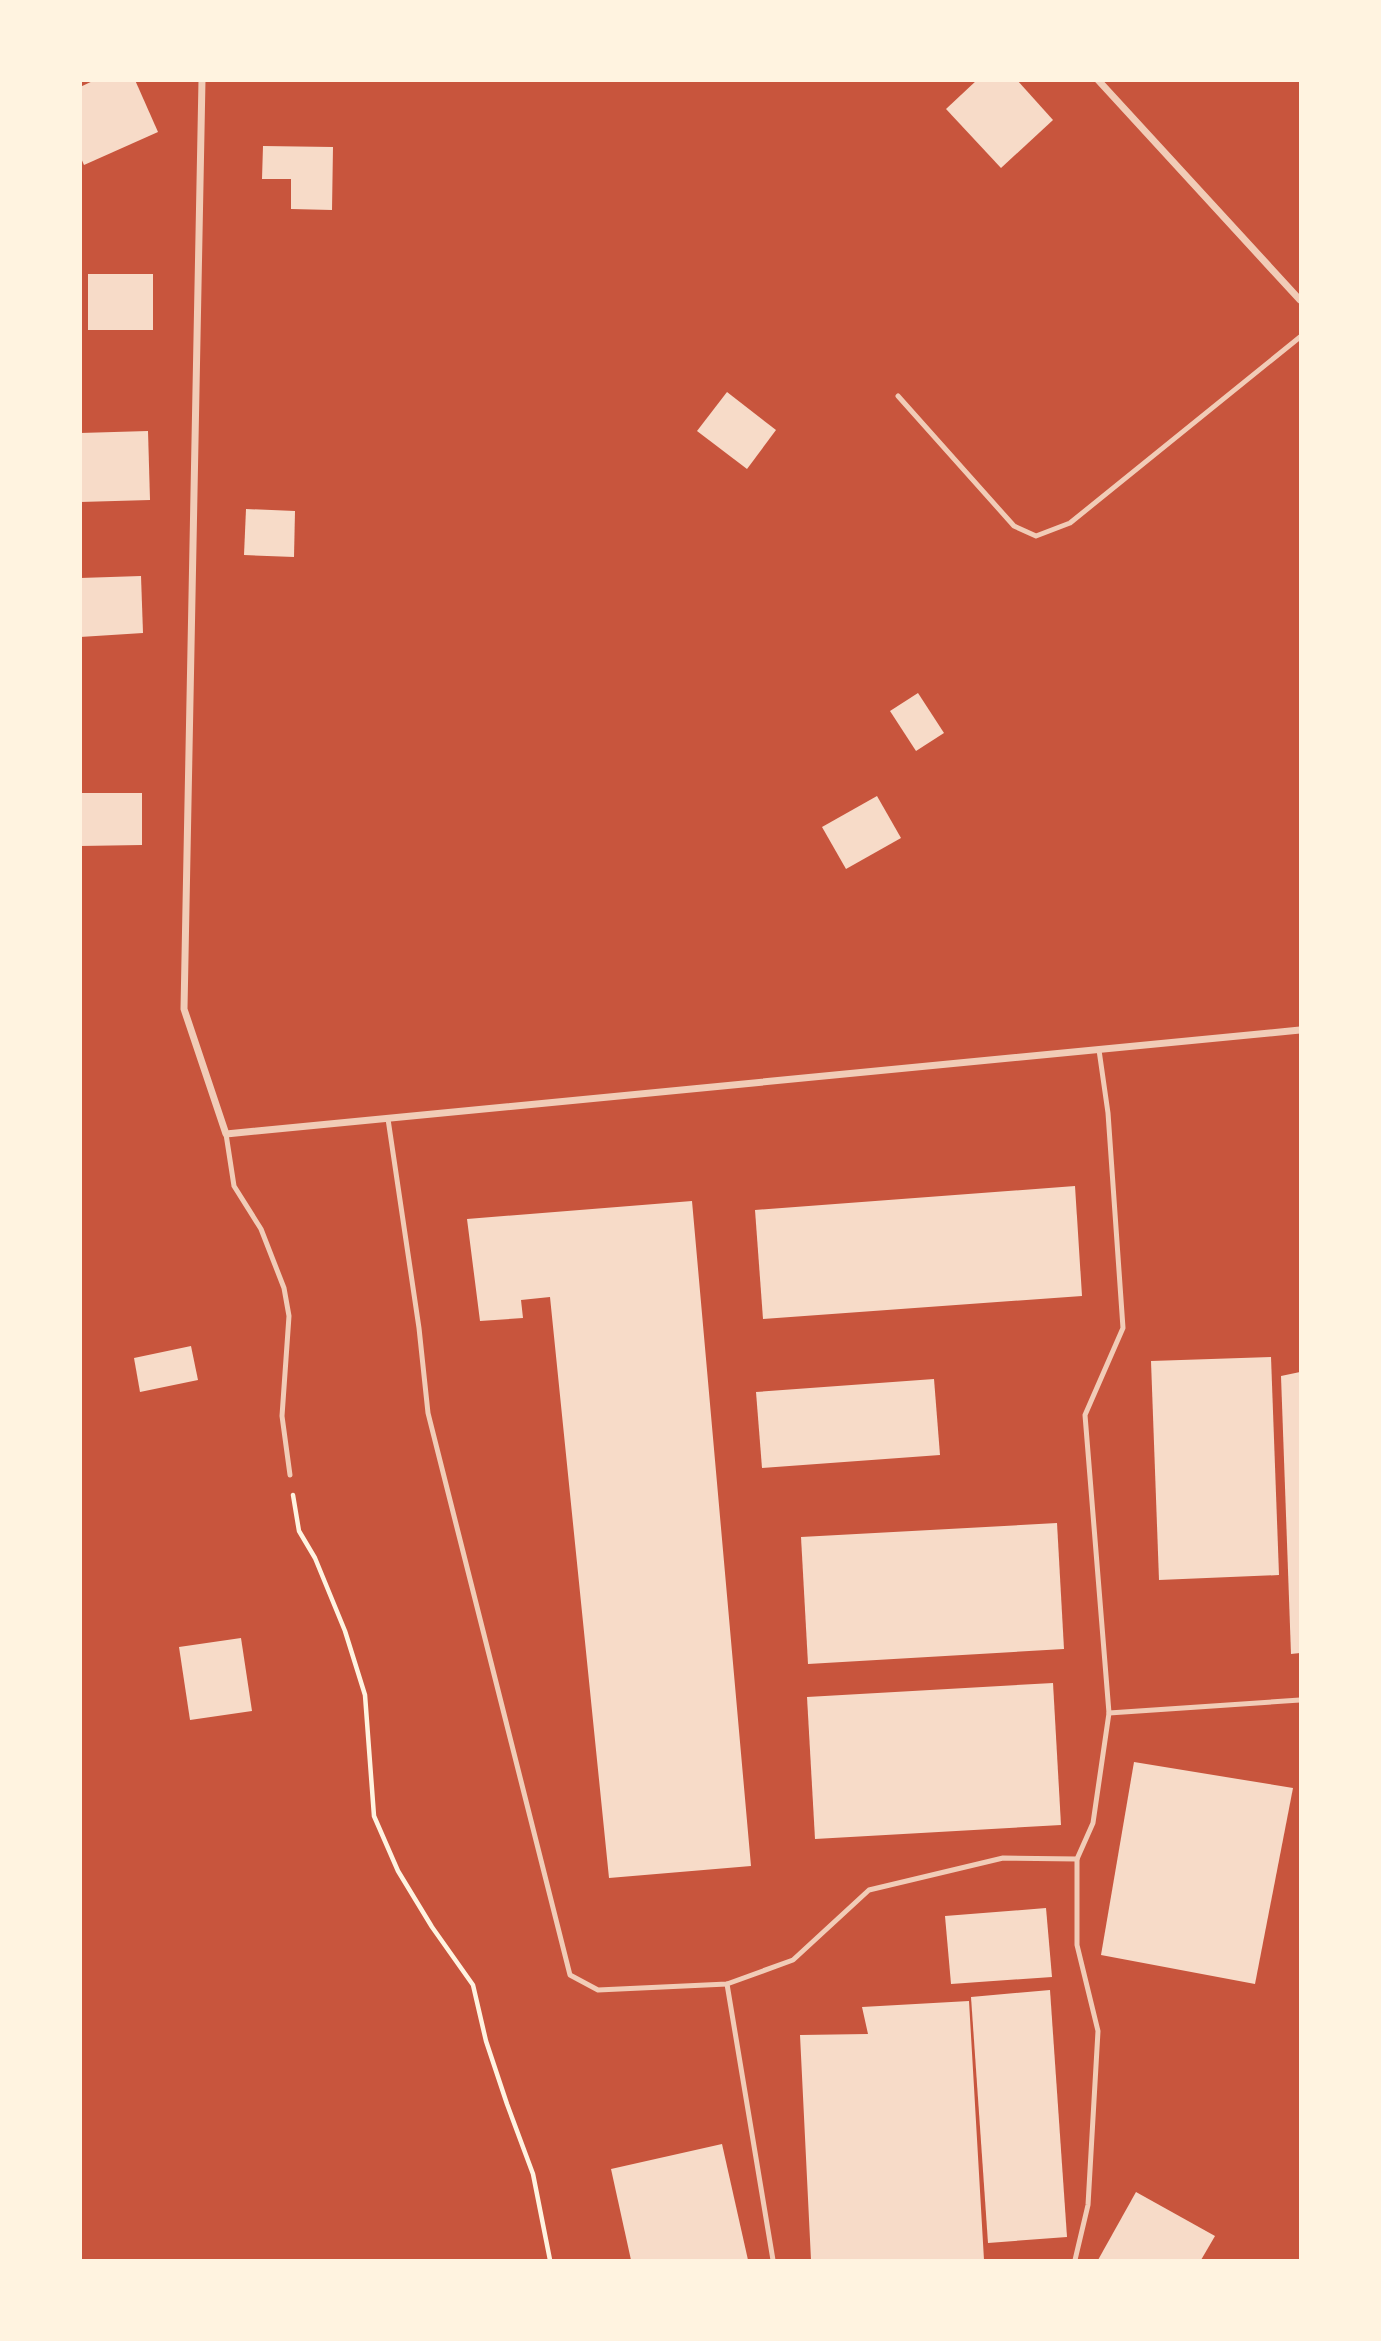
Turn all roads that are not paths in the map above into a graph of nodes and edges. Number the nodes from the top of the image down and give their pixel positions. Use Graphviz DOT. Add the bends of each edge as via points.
graph roads {
  1 [pos="202,80"];
  2 [pos="1098,80"];
  3 [pos="1300,300"];
  4 [pos="1300,337"];
  5 [pos="898,396"];
  6 [pos="1300,1030"];
  7 [pos="1099,1050"];
  8 [pos="388,1119"];
  9 [pos="226,1134"];
  10 [pos="290,1475"];
  11 [pos="1300,1700"];
  12 [pos="1109,1713"];
  13 [pos="1077,1859"];
  14 [pos="727,1984"];
  15 [pos="773,2260"];
  16 [pos="1075,2260"];
  1 -- 9 [label="street" via="184,1009"];
  2 -- 3 [label="street"];
  4 -- 5 [label="lane" via="1070,523 1036,536 1014,526"];
  6 -- 7 [label="street"];
  7 -- 8 [label="street"];
  7 -- 12 [label="lane" via="1108,1113 1123,1328 1085,1415"];
  8 -- 9 [label="street"];
  8 -- 14 [label="lane" via="428,1413 570,1975 598,1990"];
  9 -- 10 [label="lane" via="234,1185 261,1229 284,1288 289,1316 282,1416"];
  11 -- 12 [label="lane"];
  12 -- 13 [label="lane" via="1093,1823"];
  13 -- 14 [label="lane" via="1003,1858 869,1890 793,1960"];
  13 -- 16 [label="lane" via="1077,1945 1098,2031 1088,2206"];
  14 -- 15 [label="lane"];
}
